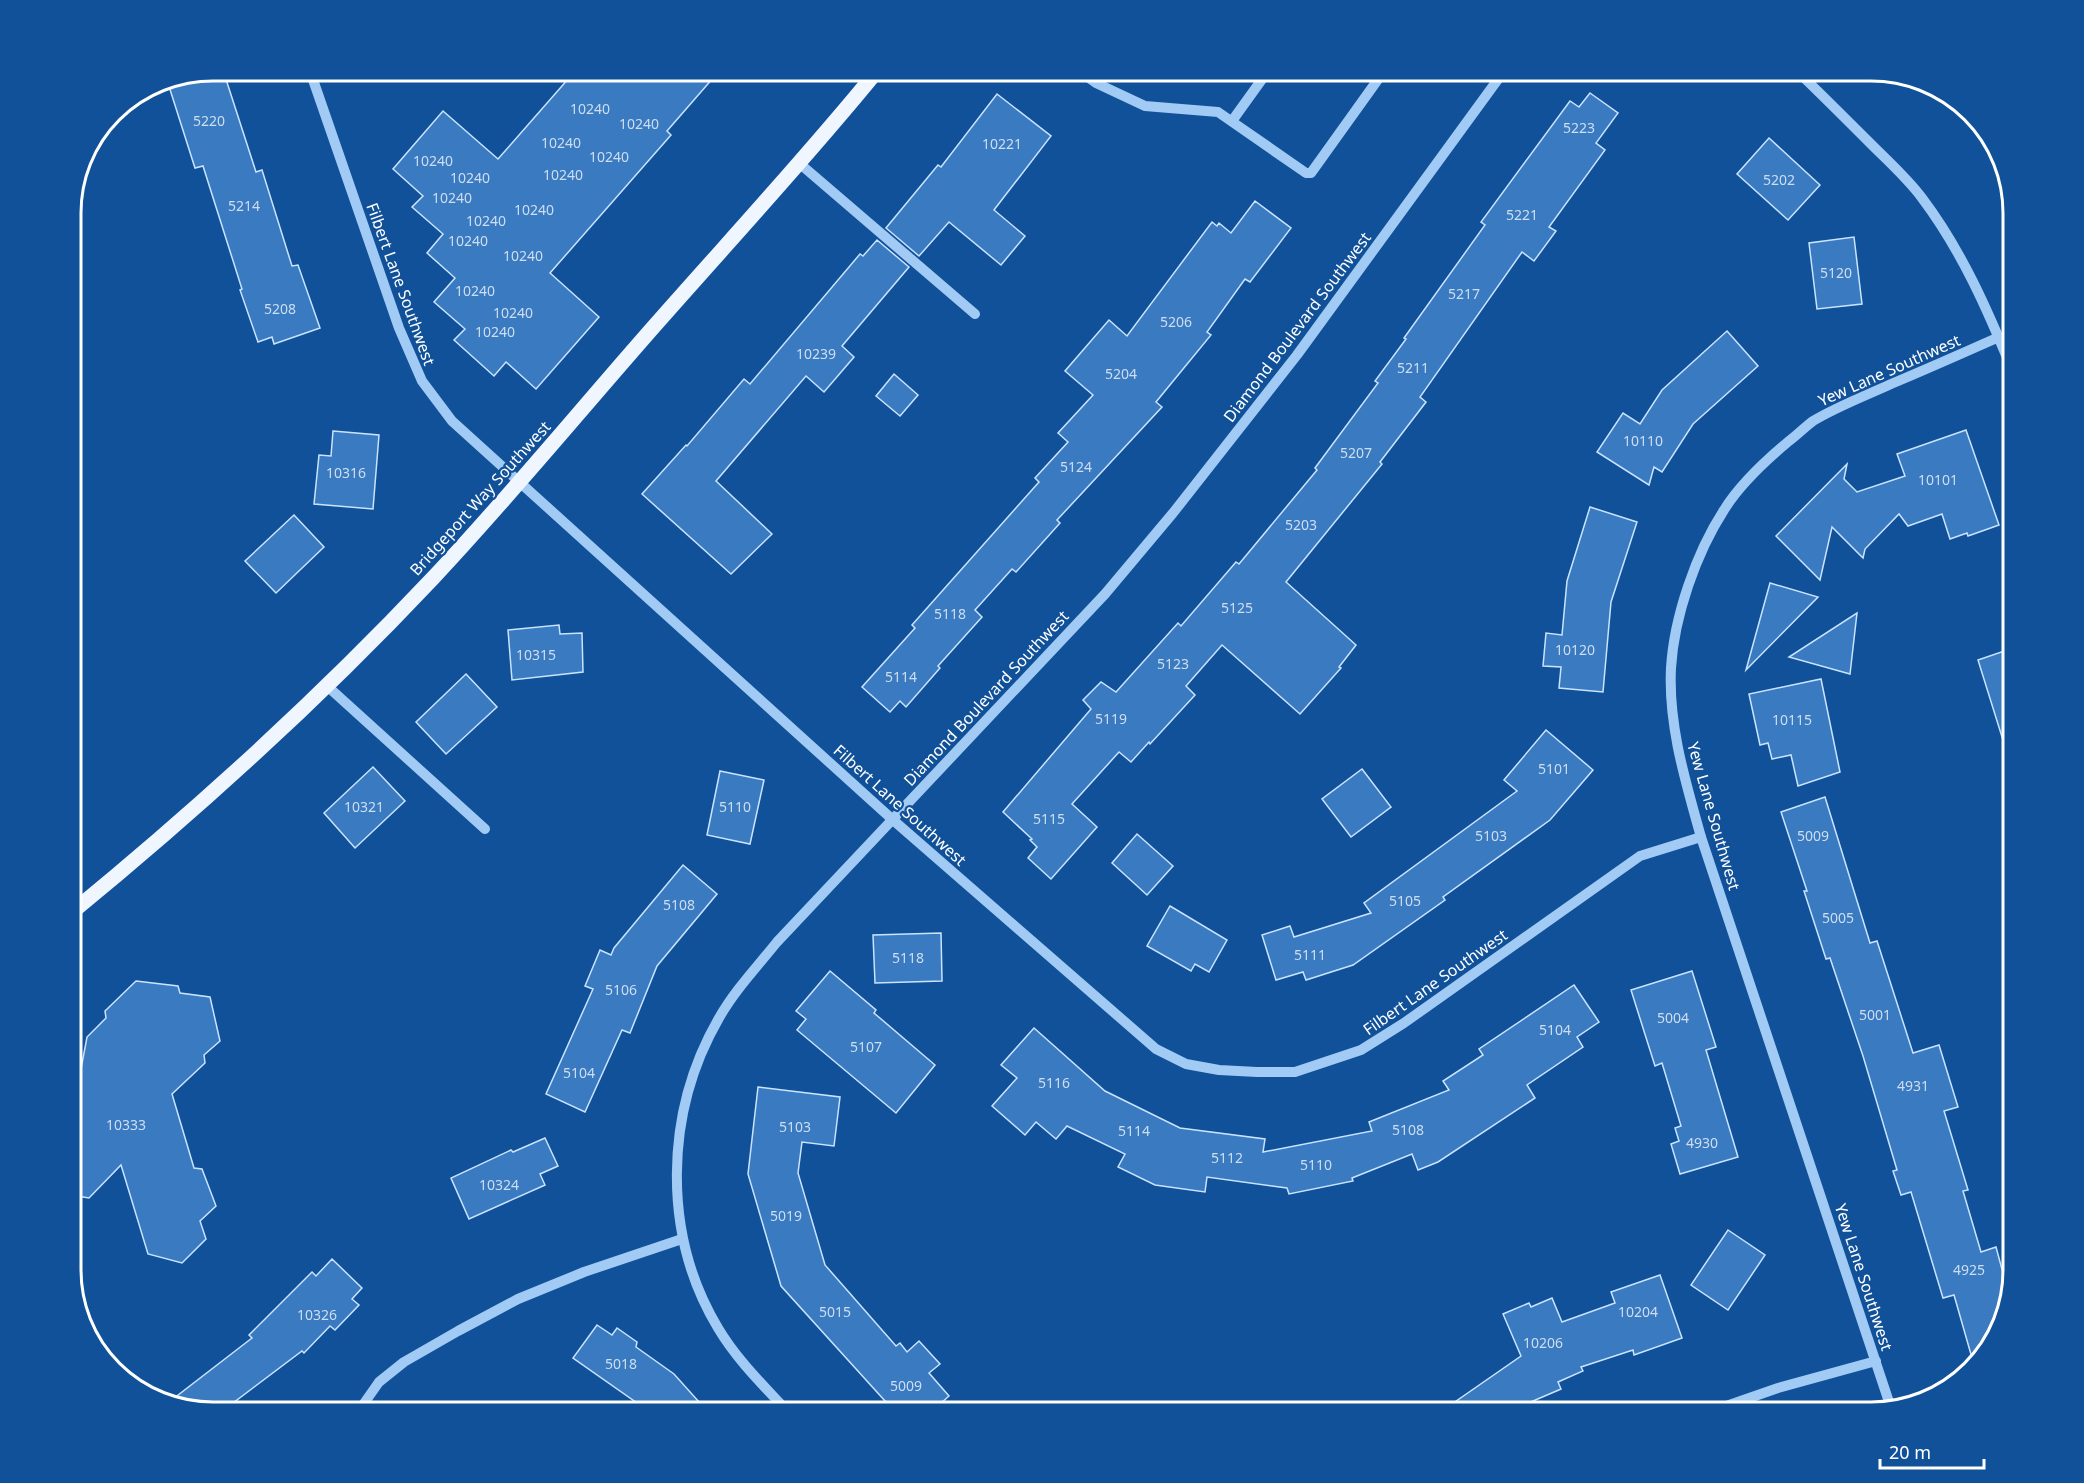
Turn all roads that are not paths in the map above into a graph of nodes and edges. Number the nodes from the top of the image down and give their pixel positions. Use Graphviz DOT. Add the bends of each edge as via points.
graph roads {
  1 [pos="314,81"];
  2 [pos="868,81"];
  3 [pos="1093,81"];
  4 [pos="1260,81"];
  5 [pos="1376,81"];
  6 [pos="1496,81"];
  7 [pos="1808,81"];
  8 [pos="1232,121"];
  9 [pos="799,163"];
  10 [pos="975,314"];
  11 [pos="1999,337"];
  12 [pos="2003,347"];
  13 [pos="520,483"];
  14 [pos="326,686"];
  15 [pos="893,820"];
  16 [pos="485,829"];
  17 [pos="1701,837"];
  18 [pos="81,905"];
  19 [pos="682,1239"];
  20 [pos="1876,1361"];
  21 [pos="1889,1401"];
  22 [pos="366,1402"];
  23 [pos="778,1402"];
  24 [pos="1739,1402"];
  1 -- 13 [label="street, Filbert Lane Southwest" via="385,293 422,381 452,421"];
  2 -- 9 [label="main road, Bridgeport Way Southwest"];
  3 -- 8 [label="street" via="1145,106 1218,111"];
  4 -- 8 [label="street"];
  5 -- 8 [label="street" via="1311,173"];
  6 -- 15 [label="street, Diamond Boulevard Southwest" via="1298,355 1173,513 1104,594"];
  7 -- 11 [label="street" via="1921,196 1970,274"];
  9 -- 10 [label="street"];
  9 -- 13 [label="main road, Bridgeport Way Southwest"];
  11 -- 12 [label="street"];
  11 -- 17 [label="street, Yew Lane Southwest" via="1812,422 1753,475 1724,510 1693,575 1679,619 1671,668 1673,714 1683,771"];
  13 -- 14 [label="main road, Bridgeport Way Southwest"];
  13 -- 15 [label="street, Filbert Lane Southwest"];
  14 -- 16 [label="street"];
  14 -- 18 [label="main road, Bridgeport Way Southwest" via="202,802"];
  15 -- 17 [label="street, Filbert Lane Southwest" via="1156,1049 1186,1064 1257,1072 1295,1072 1361,1050 1640,856"];
  15 -- 19 [label="street, Diamond Boulevard Southwest" via="777,942 719,1018 691,1084 682,1125 677,1189"];
  17 -- 20 [label="street, Yew Lane Southwest"];
  19 -- 22 [label="street" via="518,1299 404,1362 380,1382"];
  19 -- 23 [label="street, Diamond Boulevard Southwest" via="696,1283 720,1330"];
  20 -- 21 [label="street, Yew Lane Southwest"];
  20 -- 24 [label="street"];
}
